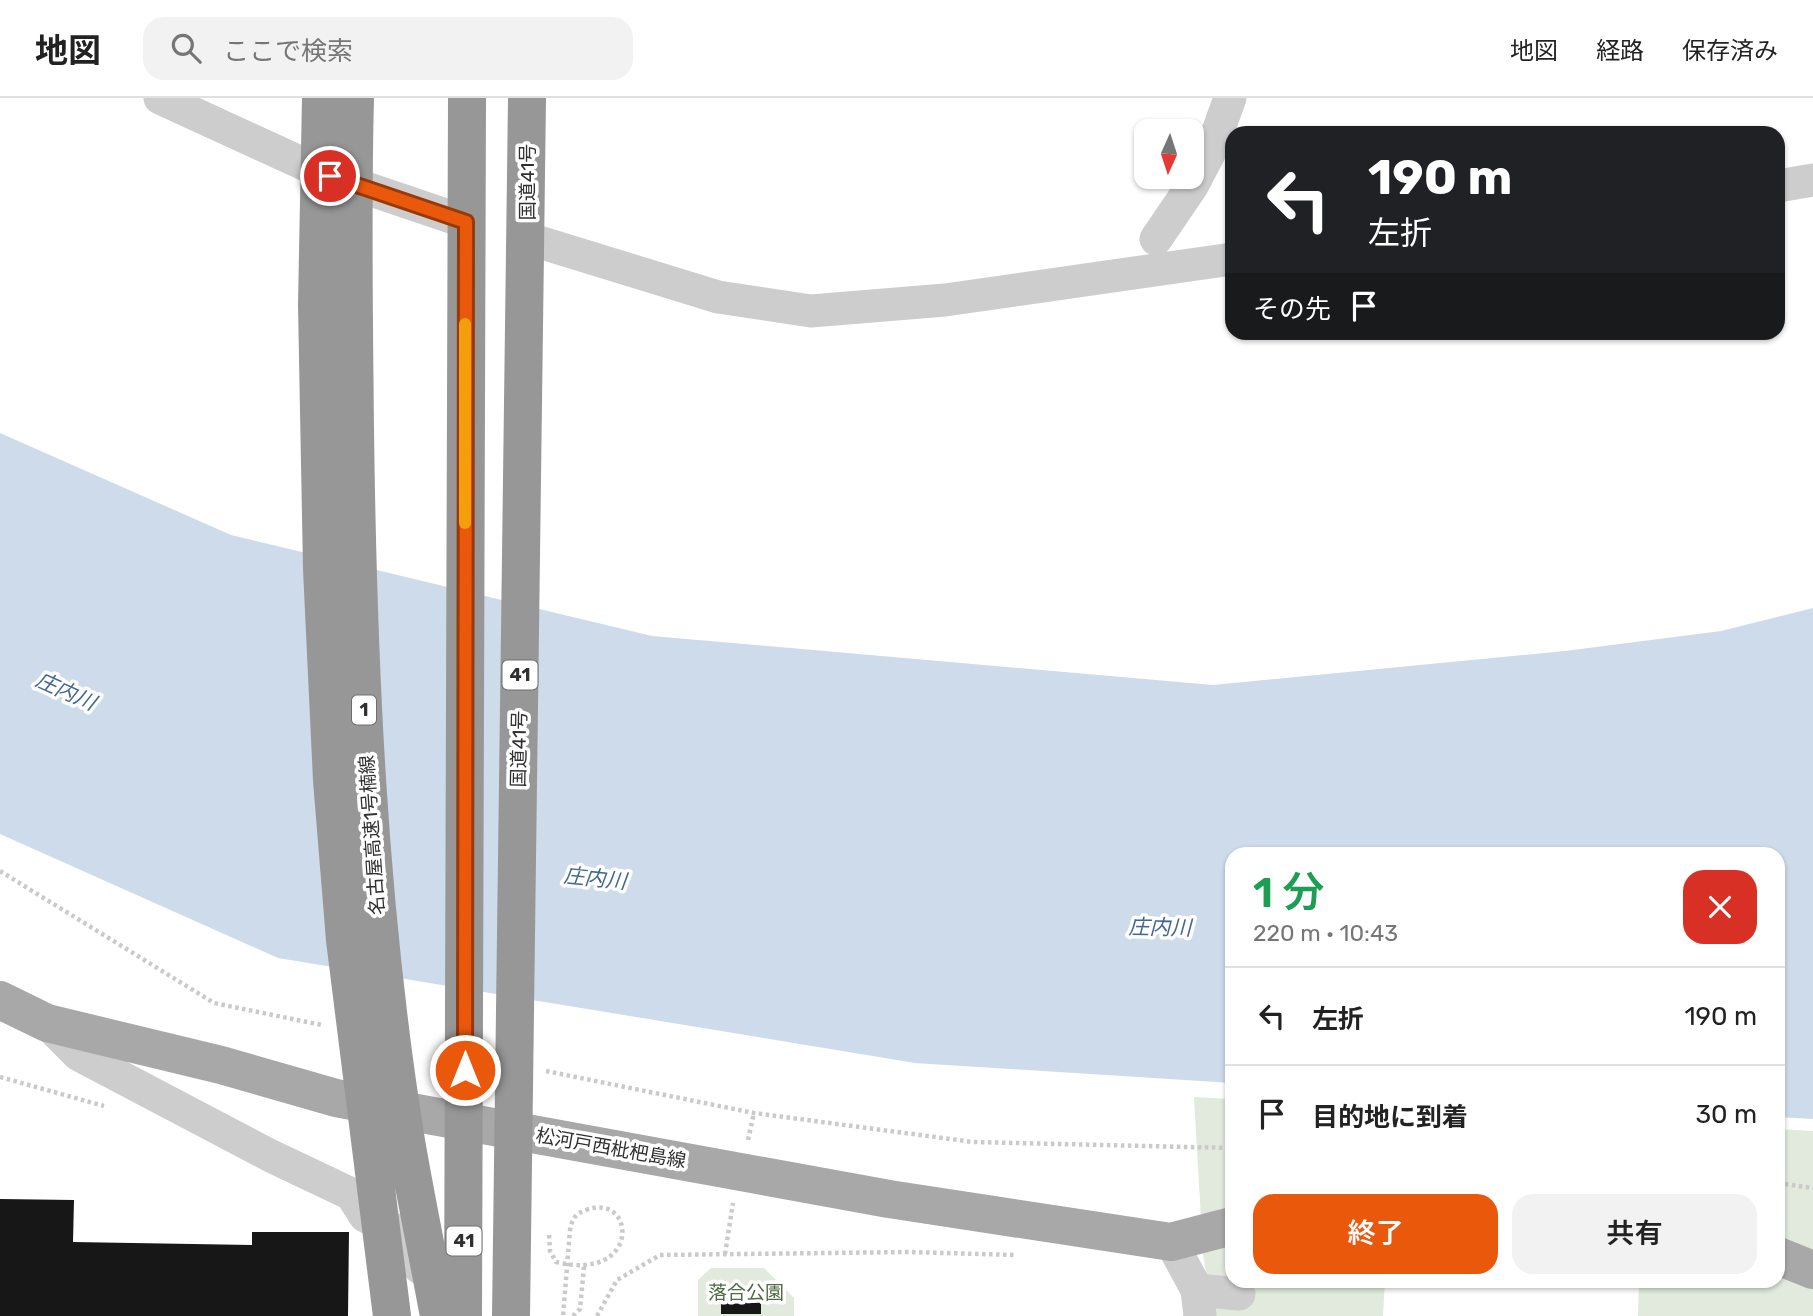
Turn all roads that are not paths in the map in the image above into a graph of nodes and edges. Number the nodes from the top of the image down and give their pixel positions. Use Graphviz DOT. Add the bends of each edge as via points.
graph roads {
  1 [pos="160,98"];
  2 [pos="321,98"];
  3 [pos="355,98"];
  4 [pos="467,98"];
  5 [pos="527,98"];
  6 [pos="1230,98"];
  7 [pos="1813,180"];
  8 [pos="1785,185"];
  9 [pos="466,223"];
  10 [pos="526,238"];
  11 [pos="1156,239"];
  12 [pos="1225,260"];
  13 [pos="0,1000"];
  14 [pos="0,1015"];
  15 [pos="47,1023"];
  16 [pos="464,1122"];
  17 [pos="512,1131"];
  18 [pos="1225,1228"];
  19 [pos="1171,1242"];
  20 [pos="1785,1259"];
  21 [pos="1813,1270"];
  22 [pos="1238,1294"];
  23 [pos="1198,1303"];
  24 [pos="392,1316"];
  25 [pos="421,1316"];
  26 [pos="439,1316"];
  27 [pos="463,1316"];
  28 [pos="512,1316"];
  1 -- 9 [label="street" via="330,176"];
  2 -- 24 [label="highway, 名古屋高速1号楠線 / 1" via="317,319 332,780 345,940"];
  3 -- 26 [label="highway, 名古屋高速1号楠線 / 1" via="357,572 367,781 404,1121"];
  4 -- 9 [label="highway, 41"];
  5 -- 10 [label="highway, 国道41号 / 41"];
  6 -- 11 [label="street" via="1212,148"];
  7 -- 8 [label="street"];
  9 -- 16 [label="highway, 41"];
  10 -- 12 [label="street" via="718,297 811,311 945,300"];
  10 -- 17 [label="highway, 国道41号 / 41" via="529,1077"];
  13 -- 15 [label="main road, 松河戸西枇杷島線"];
  14 -- 15 [label="street"];
  15 -- 16 [label="main road, 松河戸西枇杷島線" via="337,1098"];
  15 -- 25 [label="street" via="79,1055 351,1194 365,1216 419,1241"];
  16 -- 17 [label="main road, 松河戸西枇杷島線"];
  16 -- 27 [label="highway, 41"];
  17 -- 19 [label="main road, 松河戸西枇杷島線" via="889,1199"];
  17 -- 28 [label="highway, 国道41号 / 41"];
  18 -- 19 [label="main road, 松河戸西枇杷島線"];
  19 -- 23 [label="street"];
  20 -- 21 [label="main road"];
  22 -- 23 [label="street"];
}
